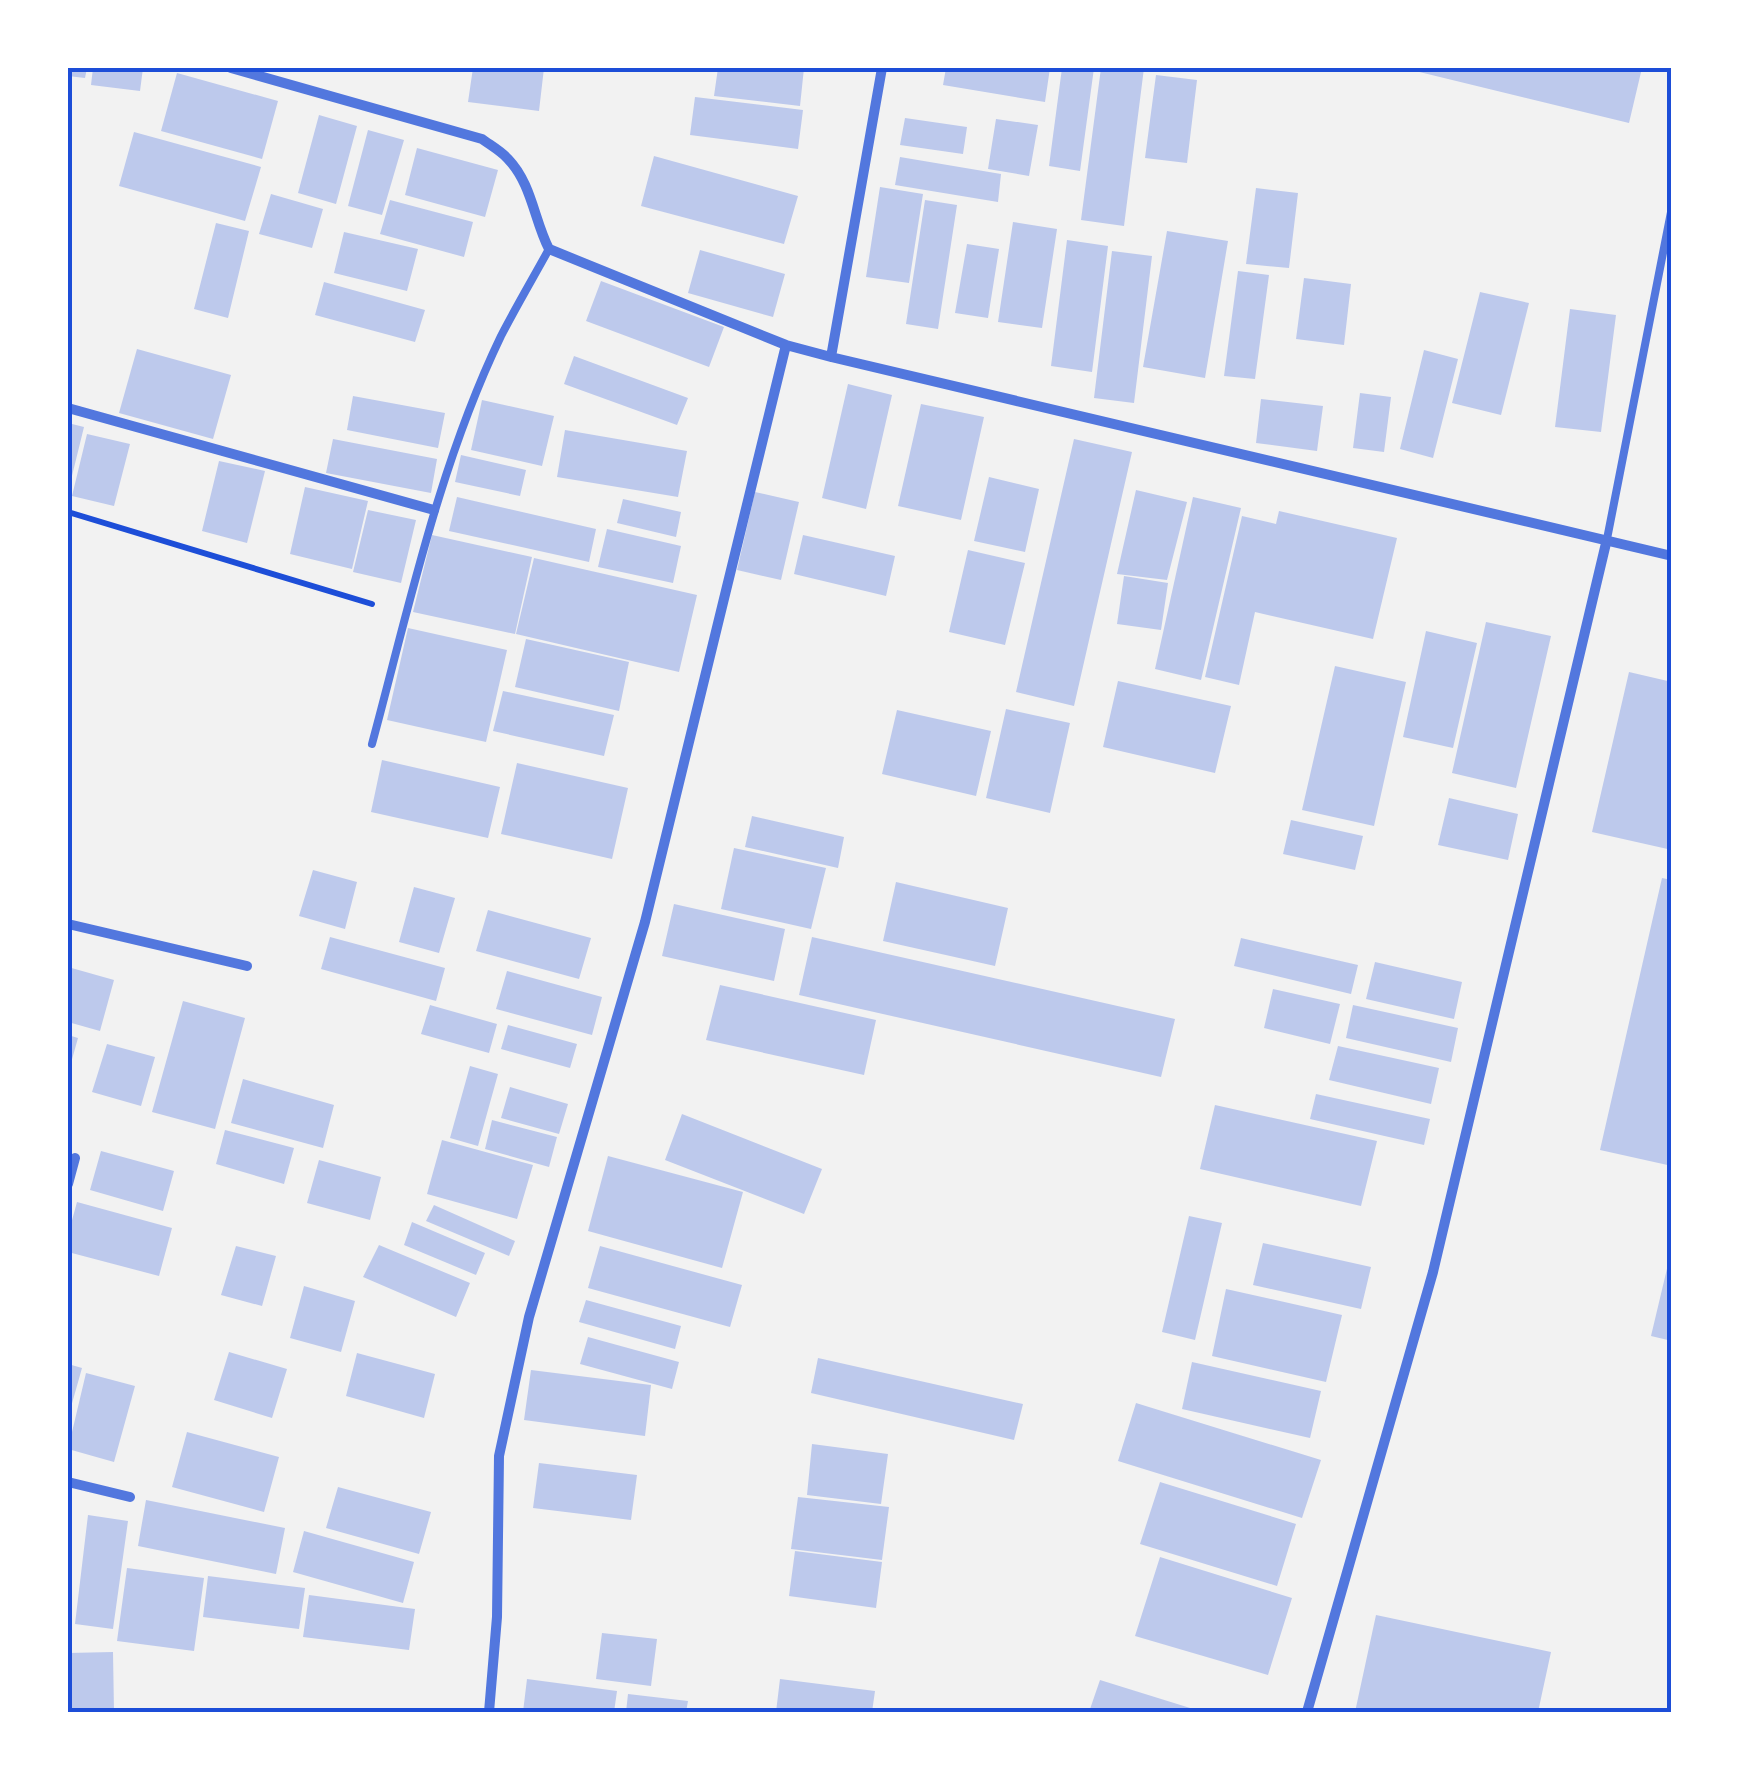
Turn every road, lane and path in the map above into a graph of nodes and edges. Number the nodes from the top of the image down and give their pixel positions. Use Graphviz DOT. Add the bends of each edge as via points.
graph roads {
  1 [pos="231,68"];
  2 [pos="882,68"];
  3 [pos="1672,207"];
  4 [pos="549,249"];
  5 [pos="786,345"];
  6 [pos="831,357"];
  7 [pos="68,408"];
  8 [pos="434,510"];
  9 [pos="68,512"];
  10 [pos="1607,539"];
  11 [pos="1672,556"];
  12 [pos="372,604"];
  13 [pos="372,744"];
  14 [pos="68,924"];
  15 [pos="248,966"];
  16 [pos="75,1158"];
  17 [pos="68,1184"];
  18 [pos="68,1482"];
  19 [pos="130,1496"];
  20 [pos="489,1712"];
  21 [pos="1307,1712"];
  1 -- 4 [label="street" via="482,139 521,178"];
  2 -- 6 [label="street"];
  3 -- 10 [label="lane"];
  4 -- 5 [label="street"];
  4 -- 8 [label="lane" via="501,337"];
  5 -- 6 [label="street"];
  5 -- 20 [label="street" via="645,922 529,1317 499,1456"];
  6 -- 10 [label="street"];
  7 -- 8 [label="street"];
  8 -- 13 [label="lane"];
  9 -- 12 [label="path"];
  10 -- 11 [label="street"];
  10 -- 21 [label="street" via="1434,1272"];
  14 -- 15 [label="street"];
  16 -- 17 [label="street"];
  18 -- 19 [label="street"];
}
